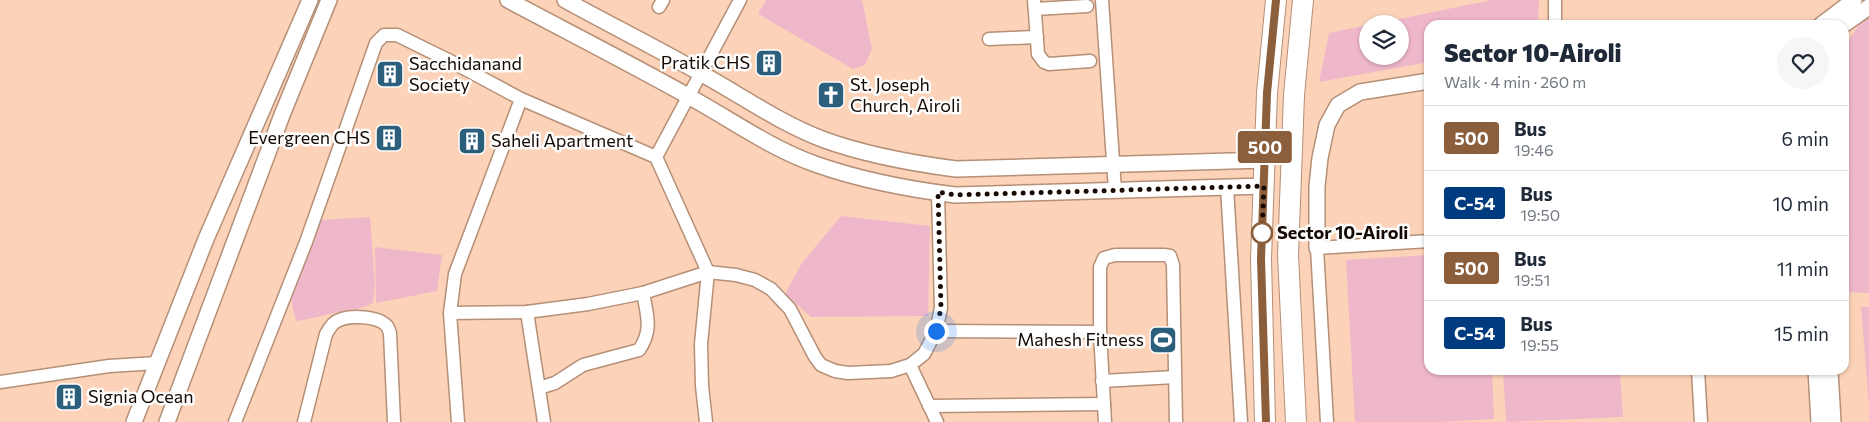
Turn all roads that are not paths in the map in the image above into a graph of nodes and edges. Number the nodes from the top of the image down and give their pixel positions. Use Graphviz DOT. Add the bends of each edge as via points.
graph roads {
  1 [pos="310,0"];
  2 [pos="329,0"];
  3 [pos="508,0"];
  4 [pos="564,0"];
  5 [pos="740,0"];
  6 [pos="1102,0"];
  7 [pos="1276,0"];
  8 [pos="1303,0"];
  9 [pos="1556,0"];
  10 [pos="1854,0"];
  11 [pos="1034,4"];
  12 [pos="1086,6"];
  13 [pos="1869,7"];
  14 [pos="1555,20"];
  15 [pos="1828,20"];
  16 [pos="1849,21"];
  17 [pos="1037,36"];
  18 [pos="988,40"];
  19 [pos="1090,62"];
  20 [pos="701,73"];
  21 [pos="1424,82"];
  22 [pos="688,96"];
  23 [pos="521,99"];
  24 [pos="656,157"];
  25 [pos="1265,160"];
  26 [pos="1114,164"];
  27 [pos="1264,186"];
  28 [pos="1227,187"];
  29 [pos="1115,190"];
  30 [pos="938,192"];
  31 [pos="1424,241"];
  32 [pos="1317,248"];
  33 [pos="708,272"];
  34 [pos="643,292"];
  35 [pos="450,312"];
  36 [pos="527,312"];
  37 [pos="936,331"];
  38 [pos="1100,332"];
  39 [pos="157,363"];
  40 [pos="910,365"];
  41 [pos="1698,375"];
  42 [pos="1816,375"];
  43 [pos="1830,375"];
  44 [pos="1175,377"];
  45 [pos="0,382"];
  46 [pos="1102,382"];
  47 [pos="539,388"];
  48 [pos="1104,404"];
  49 [pos="930,406"];
  50 [pos="134,422"];
  51 [pos="168,422"];
  52 [pos="235,422"];
  53 [pos="304,422"];
  54 [pos="394,422"];
  55 [pos="458,422"];
  56 [pos="544,422"];
  57 [pos="706,422"];
  58 [pos="937,422"];
  59 [pos="1105,422"];
  60 [pos="1176,422"];
  61 [pos="1241,422"];
  62 [pos="1266,422"];
  63 [pos="1296,422"];
  64 [pos="1327,422"];
  65 [pos="1701,422"];
  66 [pos="1819,422"];
  67 [pos="1833,422"];
  1 -- 39 [label="street" via="206,239"];
  2 -- 51 [label="street" via="282,115"];
  3 -- 22 [label="street"];
  4 -- 20 [label="street"];
  5 -- 20 [label="street"];
  6 -- 26 [label="street"];
  7 -- 25 [label="main road" via="1267,93"];
  8 -- 63 [label="main road" via="1294,95 1288,255"];
  9 -- 14 [label="street"];
  10 -- 15 [label="street"];
  11 -- 12 [label="street"];
  11 -- 17 [label="street"];
  13 -- 16 [label="street"];
  17 -- 18 [label="street"];
  17 -- 19 [label="street" via="1038,54 1044,62"];
  20 -- 22 [label="street"];
  20 -- 26 [label="street" via="791,126 823,140 913,164 956,169"];
  21 -- 32 [label="street" via="1360,92 1338,105 1327,125 1320,158"];
  22 -- 24 [label="street"];
  22 -- 30 [label="street" via="780,149 814,164 908,189"];
  23 -- 24 [label="street"];
  23 -- 35 [label="street" via="455,274"];
  23 -- 52 [label="street" via="397,36 380,38 306,242"];
  24 -- 33 [label="street"];
  25 -- 26 [label="street"];
  25 -- 27 [label="main road"];
  26 -- 29 [label="street"];
  27 -- 28 [label="street"];
  27 -- 62 [label="main road" via="1261,259"];
  28 -- 29 [label="street"];
  28 -- 61 [label="street"];
  29 -- 30 [label="street" via="955,195"];
  30 -- 37 [label="street" via="941,308"];
  31 -- 32 [label="street"];
  32 -- 64 [label="street"];
  33 -- 34 [label="street"];
  33 -- 40 [label="street" via="756,280 771,289 790,309 821,365 848,373 891,371"];
  33 -- 57 [label="street" via="701,344"];
  34 -- 36 [label="street"];
  34 -- 47 [label="street" via="649,323 647,339 639,350 583,365 555,383"];
  35 -- 36 [label="street"];
  35 -- 55 [label="street"];
  36 -- 47 [label="street"];
  37 -- 38 [label="street"];
  37 -- 40 [label="street" via="924,354"];
  38 -- 44 [label="street" via="1100,267 1104,258 1115,255 1170,256 1174,265"];
  38 -- 46 [label="street"];
  39 -- 45 [label="street" via="109,366"];
  39 -- 50 [label="street"];
  40 -- 49 [label="street"];
  41 -- 65 [label="street"];
  42 -- 66 [label="street"];
  43 -- 67 [label="street"];
  44 -- 46 [label="street"];
  44 -- 60 [label="street"];
  46 -- 48 [label="street"];
  47 -- 56 [label="street"];
  48 -- 49 [label="street"];
  48 -- 59 [label="street"];
  49 -- 58 [label="street"];
  53 -- 54 [label="street" via="326,334 333,323 361,317 386,325 390,333"];
}
